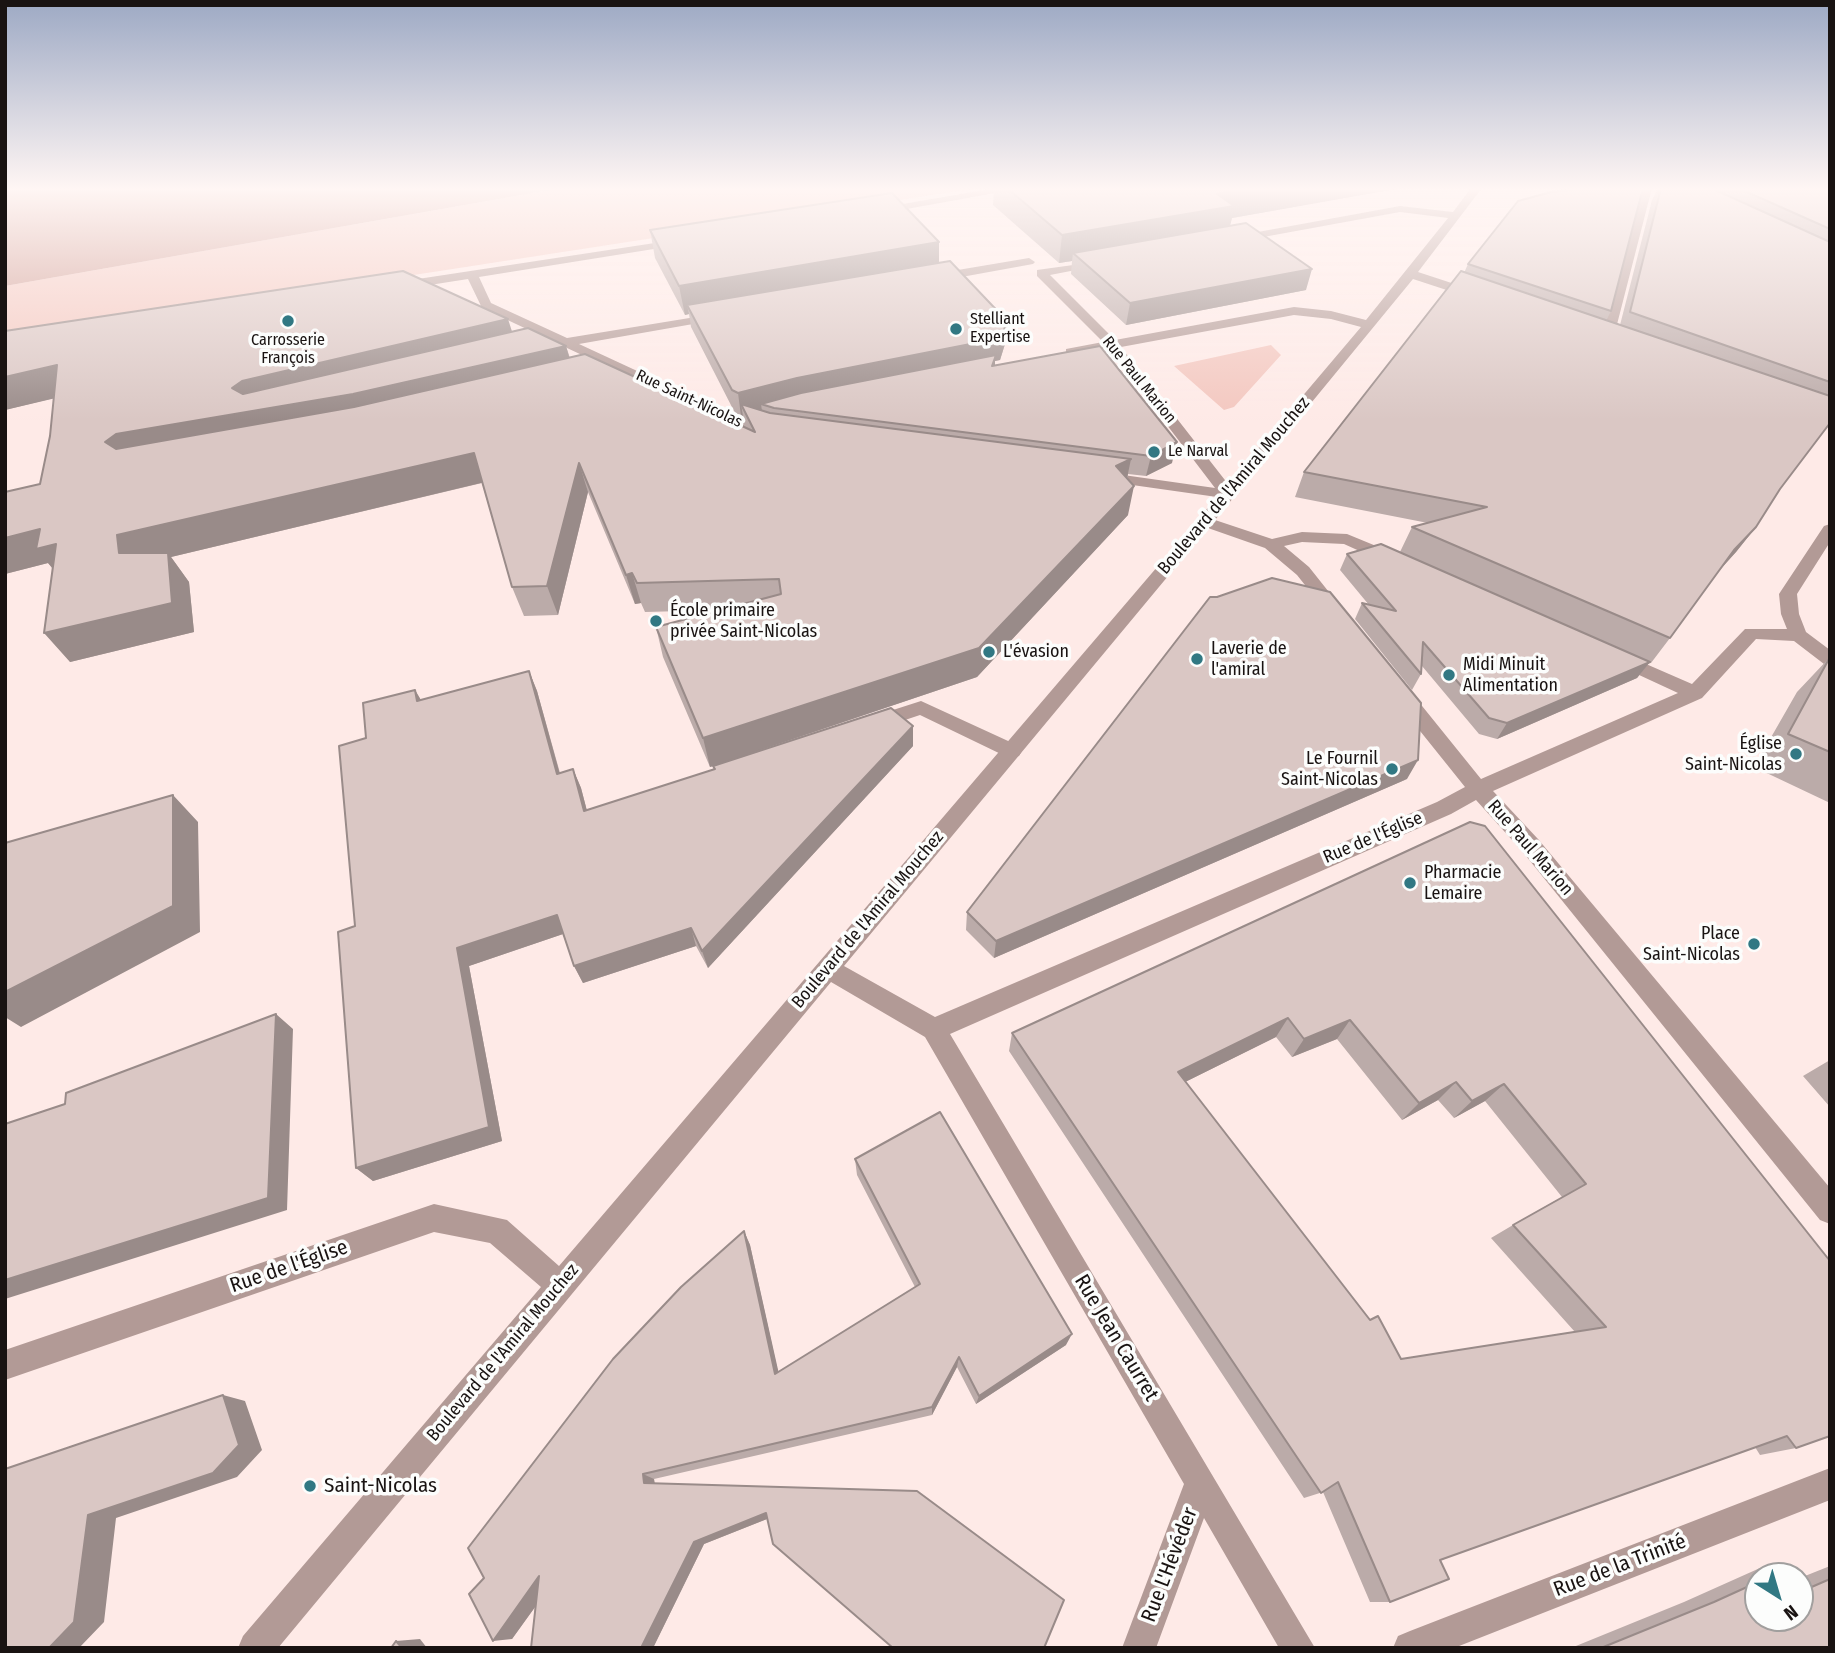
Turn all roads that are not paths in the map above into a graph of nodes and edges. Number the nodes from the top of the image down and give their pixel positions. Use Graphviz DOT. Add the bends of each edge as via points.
graph roads {
  1 [pos="535,265"];
  2 [pos="1011,265"];
  3 [pos="1090,265"];
  4 [pos="1418,265"];
  5 [pos="1627,265"];
  6 [pos="1411,274"];
  7 [pos="472,275"];
  8 [pos="920,281"];
  9 [pos="380,289"];
  10 [pos="1491,301"];
  11 [pos="729,314"];
  12 [pos="1369,325"];
  13 [pos="1607,340"];
  14 [pos="566,342"];
  15 [pos="1112,344"];
  16 [pos="539,348"];
  17 [pos="1054,356"];
  18 [pos="623,369"];
  19 [pos="597,375"];
  20 [pos="764,417"];
  21 [pos="740,424"];
  22 [pos="784,436"];
  23 [pos="1088,476"];
  24 [pos="1228,494"];
  25 [pos="1205,522"];
  26 [pos="1830,529"];
  27 [pos="1271,544"];
  28 [pos="1409,566"];
  29 [pos="1347,626"];
  30 [pos="1798,635"];
  31 [pos="1595,649"];
  32 [pos="1830,660"];
  33 [pos="1391,680"];
  34 [pos="1695,693"];
  35 [pos="855,729"];
  36 [pos="1012,751"];
  37 [pos="1478,789"];
  38 [pos="827,968"];
  39 [pos="934,1029"];
  40 [pos="1830,1210"];
  41 [pos="560,1285"];
  42 [pos="5,1365"];
  43 [pos="1201,1482"];
  44 [pos="1830,1484"];
  45 [pos="255,1648"];
  46 [pos="1139,1648"];
  47 [pos="1298,1648"];
  48 [pos="1410,1648"];
  1 -- 7 [label="street"];
  2 -- 8 [label="street"];
  3 -- 15 [label="street, Rue Paul Marion" via="1041,274"];
  4 -- 6 [label="street, Boulevard de l'Amiral Mouchez"];
  5 -- 13 [label="street"];
  6 -- 10 [label="street"];
  6 -- 12 [label="street, Boulevard de l'Amiral Mouchez"];
  7 -- 9 [label="street"];
  7 -- 14 [label="street, Rue Saint-Nicolas" via="486,305"];
  11 -- 14 [label="street"];
  12 -- 15 [label="street" via="1294,312"];
  12 -- 24 [label="street, Boulevard de l'Amiral Mouchez"];
  14 -- 16 [label="street"];
  14 -- 18 [label="street, Rue Saint-Nicolas"];
  15 -- 17 [label="street"];
  15 -- 24 [label="street, Rue Paul Marion"];
  18 -- 19 [label="street"];
  18 -- 21 [label="street, Rue Saint-Nicolas"];
  20 -- 21 [label="street"];
  21 -- 22 [label="street, Rue Saint-Nicolas"];
  23 -- 24 [label="street"];
  24 -- 25 [label="street, Boulevard de l'Amiral Mouchez"];
  25 -- 27 [label="street"];
  25 -- 36 [label="street, Boulevard de l'Amiral Mouchez"];
  26 -- 30 [label="street" via="1788,594"];
  27 -- 28 [label="street" via="1302,537 1347,538"];
  27 -- 29 [label="street" via="1303,572"];
  30 -- 32 [label="street"];
  30 -- 34 [label="street, Rue de l'Église" via="1751,633"];
  31 -- 34 [label="street"];
  33 -- 37 [label="street, Rue Paul Marion"];
  34 -- 37 [label="street, Rue de l'Église"];
  35 -- 36 [label="street" via="921,708"];
  36 -- 38 [label="street, Boulevard de l'Amiral Mouchez"];
  37 -- 39 [label="street, Rue de l'Église" via="1444,808"];
  37 -- 40 [label="street, Rue Paul Marion" via="1530,845"];
  38 -- 39 [label="street"];
  38 -- 41 [label="street, Boulevard de l'Amiral Mouchez"];
  39 -- 43 [label="street, Rue Jean Caurret"];
  41 -- 42 [label="street, Rue de l'Église" via="498,1230 434,1218"];
  41 -- 45 [label="street, Boulevard de l'Amiral Mouchez"];
  43 -- 46 [label="street, Rue L'Hévéder"];
  43 -- 47 [label="street, Rue Jean Caurret"];
  44 -- 48 [label="street, Rue de la Trinité"];
}
